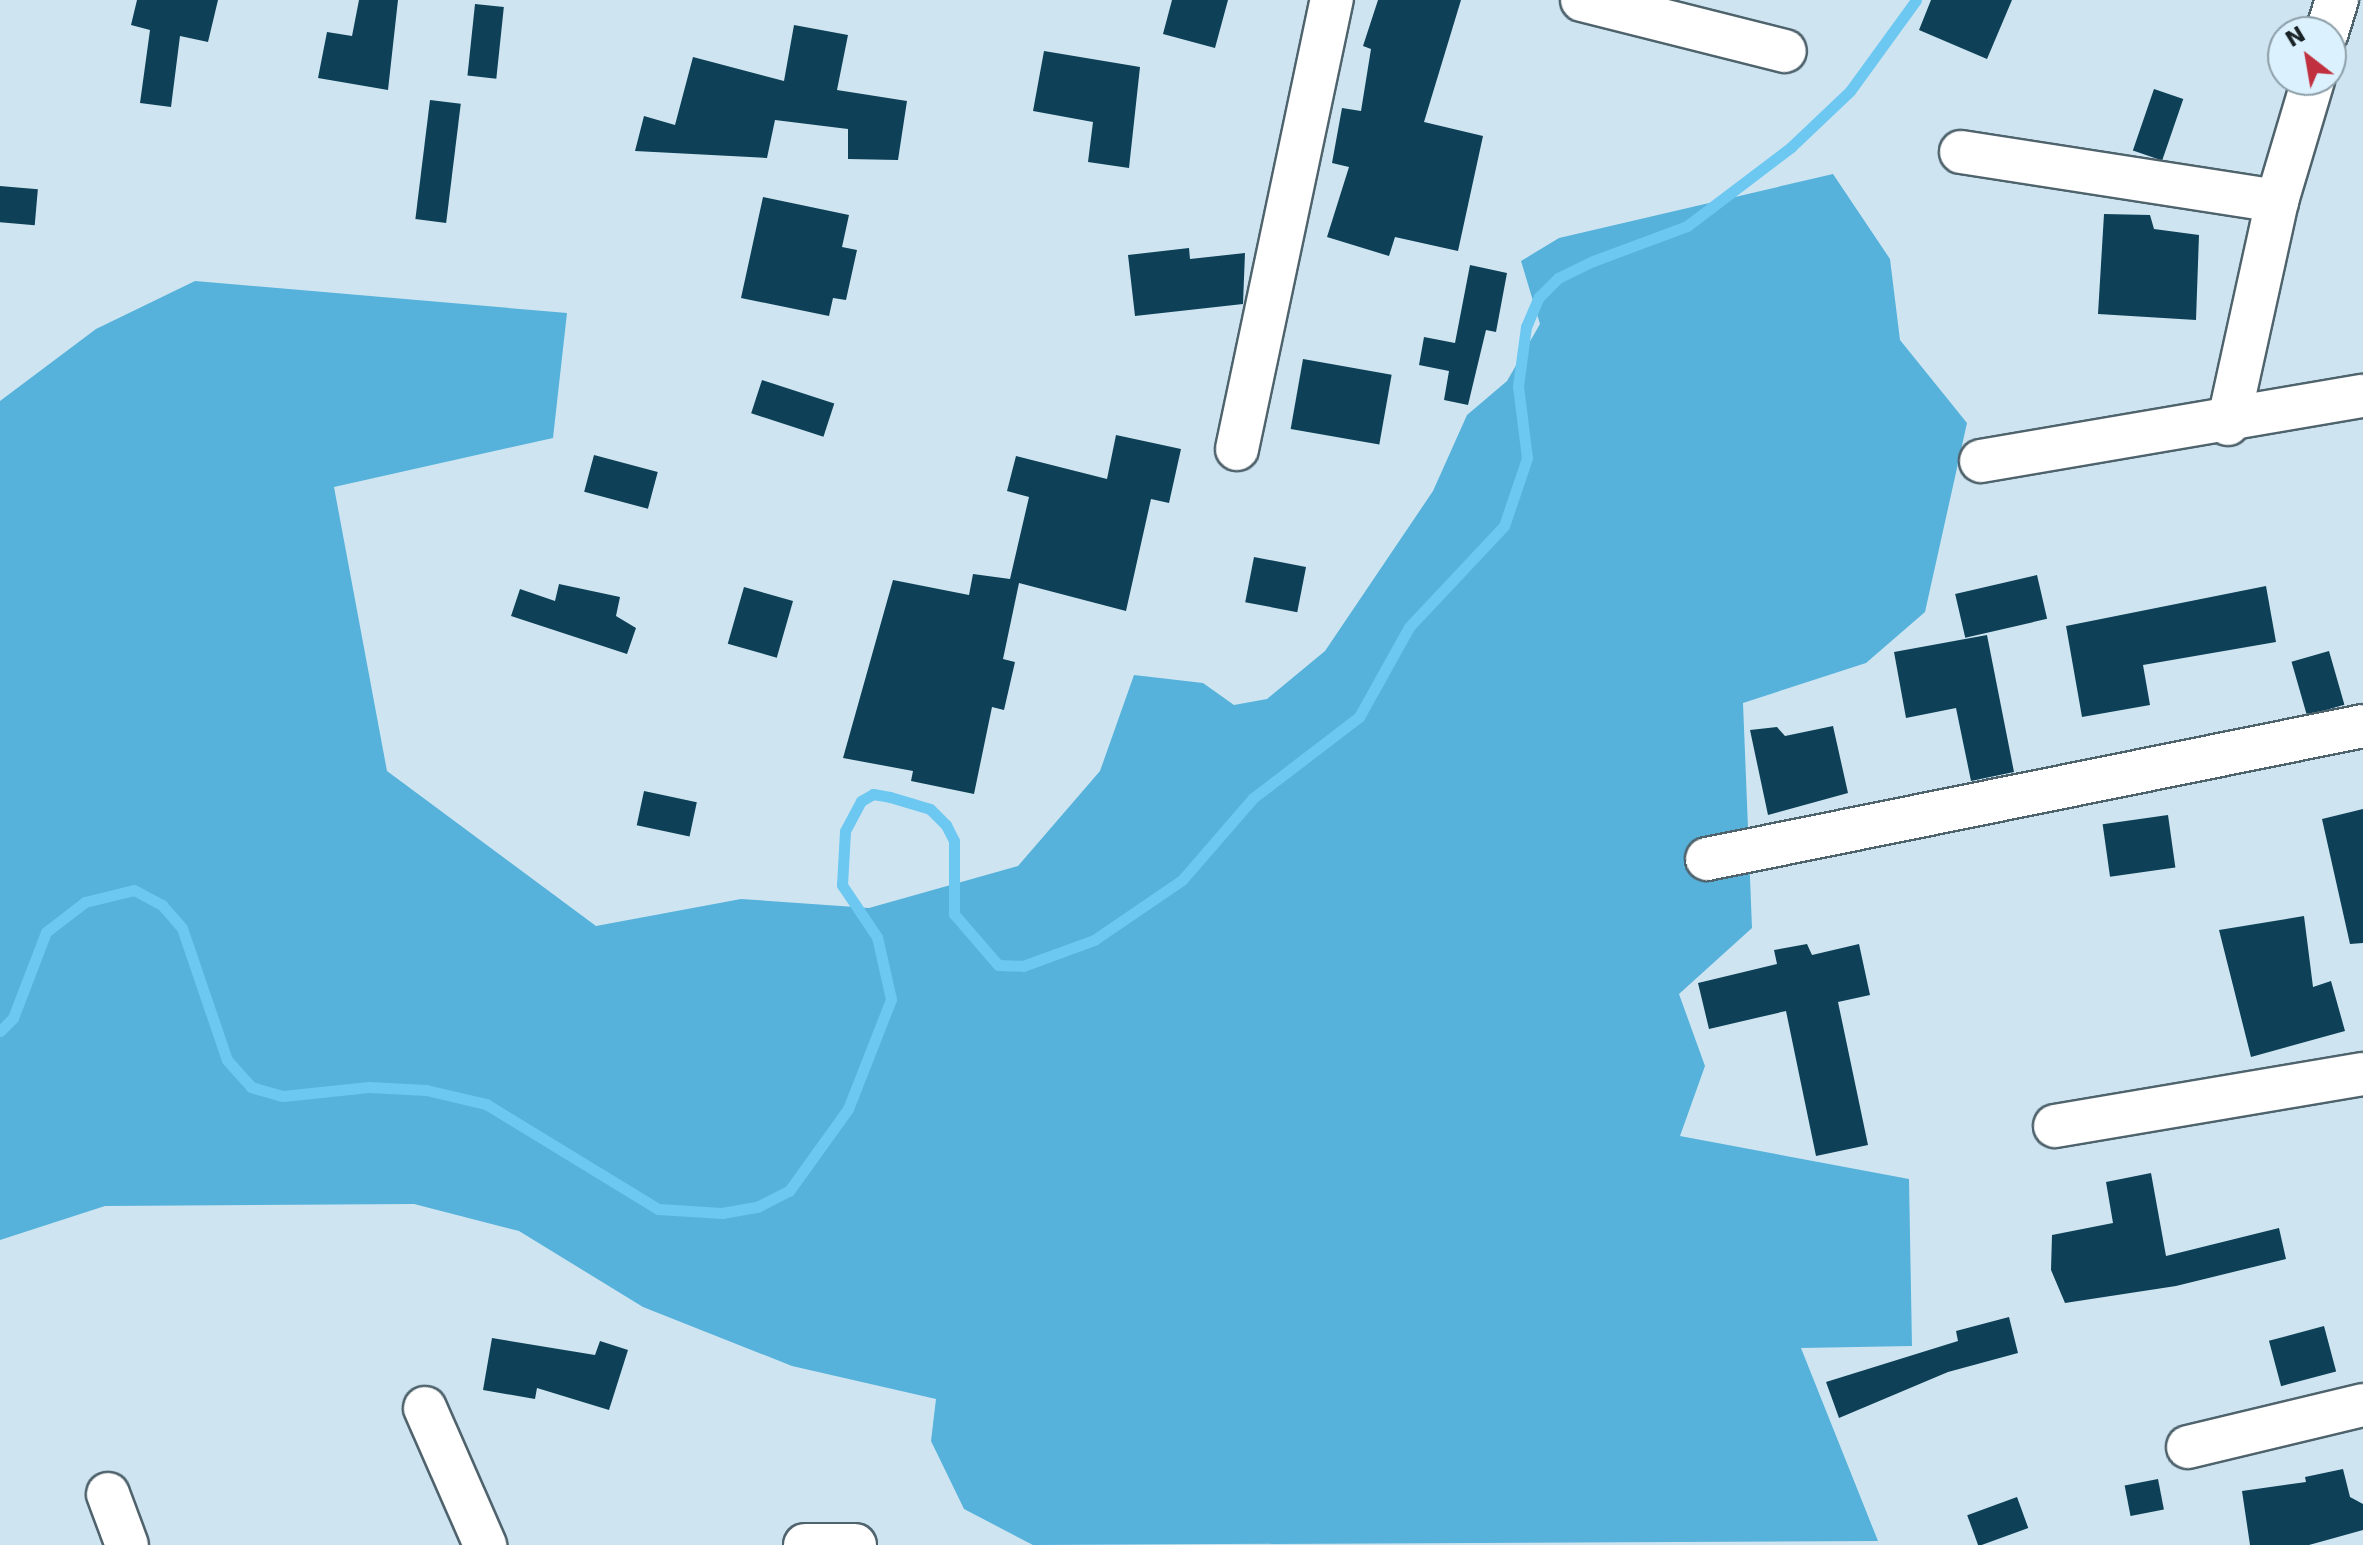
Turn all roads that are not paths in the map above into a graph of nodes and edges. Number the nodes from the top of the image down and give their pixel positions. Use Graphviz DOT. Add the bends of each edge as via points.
graph roads {
  1 [pos="1332,0"];
  2 [pos="1582,0"];
  3 [pos="1785,51"];
  4 [pos="2308,96"];
  5 [pos="1961,152"];
  6 [pos="2277,201"];
  7 [pos="2363,396"];
  8 [pos="2228,424"];
  9 [pos="1237,449"];
  10 [pos="1981,461"];
  11 [pos="2363,726"];
  12 [pos="1707,859"];
  13 [pos="2363,1074"];
  14 [pos="2055,1126"];
  15 [pos="2363,1405"];
  16 [pos="425,1408"];
  17 [pos="2188,1447"];
  18 [pos="108,1494"];
  19 [pos="127,1545"];
  20 [pos="485,1545"];
  21 [pos="805,1545"];
  22 [pos="855,1545"];
  1 -- 9 [label="street"];
  2 -- 3 [label="street"];
  4 -- 6 [label="street"];
  5 -- 6 [label="street"];
  6 -- 8 [label="street"];
  7 -- 8 [label="street"];
  8 -- 10 [label="street"];
  11 -- 12 [label="street"];
  13 -- 14 [label="street"];
  15 -- 17 [label="street"];
  16 -- 20 [label="street"];
  18 -- 19 [label="street"];
  21 -- 22 [label="street"];
}
